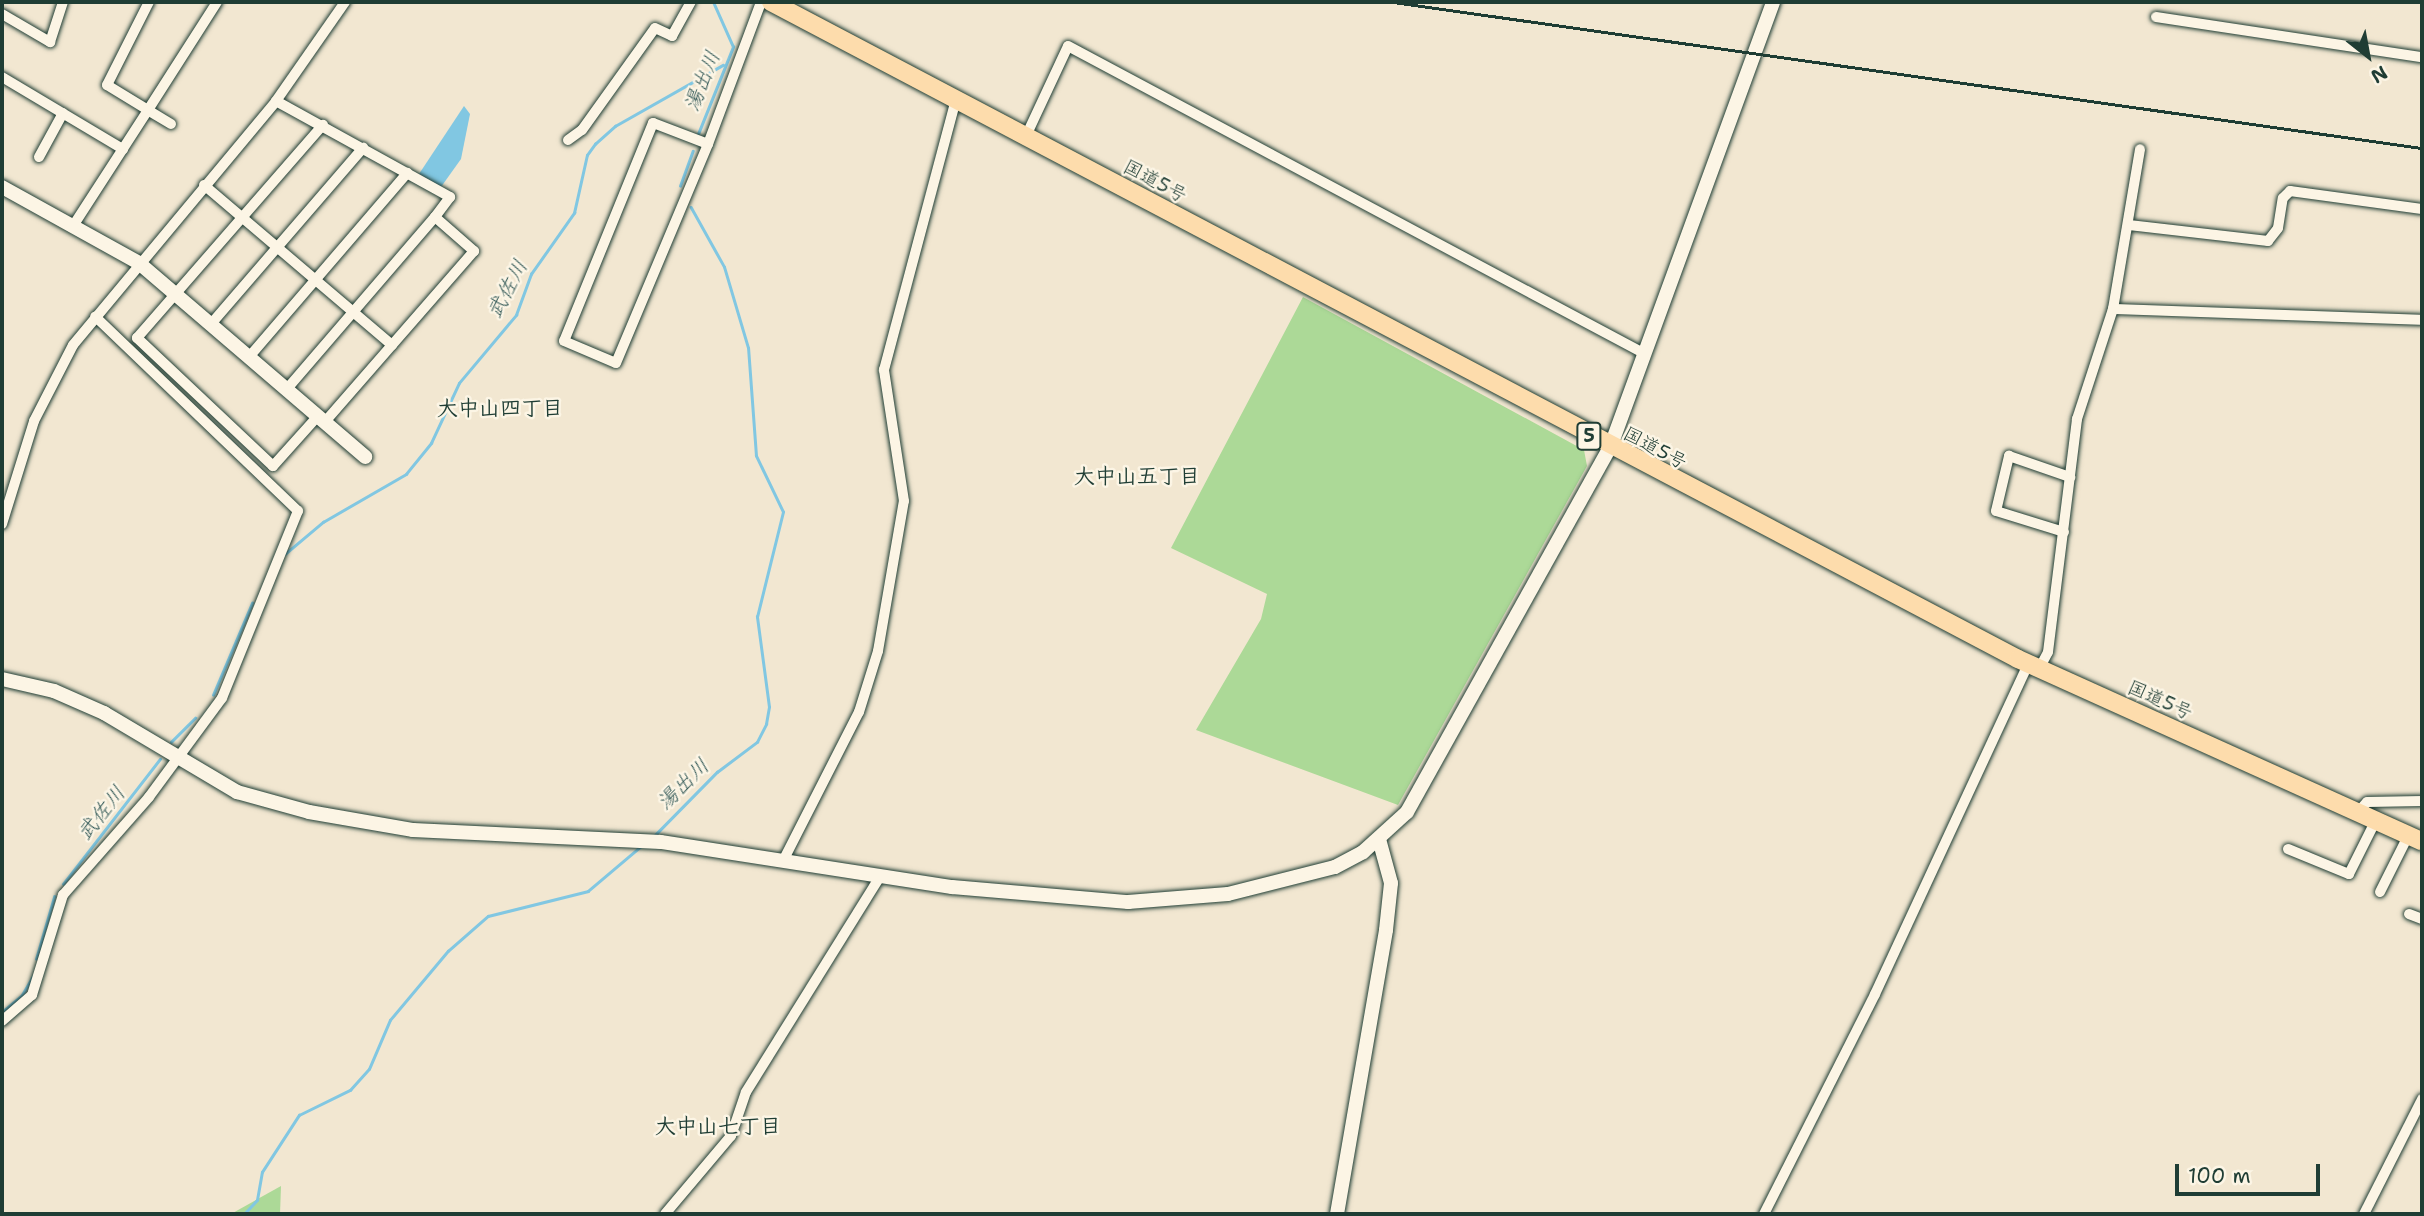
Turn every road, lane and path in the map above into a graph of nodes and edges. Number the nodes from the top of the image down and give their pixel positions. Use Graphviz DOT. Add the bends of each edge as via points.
graph roads {
  1 [pos="63,2"];
  2 [pos="149,2"];
  3 [pos="217,2"];
  4 [pos="345,2"];
  5 [pos="691,2"];
  6 [pos="761,2"];
  7 [pos="771,2"];
  8 [pos="1773,2"];
  9 [pos="2,14"];
  10 [pos="2156,17"];
  11 [pos="2422,57"];
  12 [pos="2,77"];
  13 [pos="956,99"];
  14 [pos="276,101"];
  15 [pos="148,110"];
  16 [pos="64,113"];
  17 [pos="172,124"];
  18 [pos="323,125"];
  19 [pos="1026,136"];
  20 [pos="568,140"];
  21 [pos="708,145"];
  22 [pos="363,148"];
  23 [pos="122,149"];
  24 [pos="2140,149"];
  25 [pos="39,157"];
  26 [pos="407,173"];
  27 [pos="204,185"];
  28 [pos="2,187"];
  29 [pos="2422,209"];
  30 [pos="243,217"];
  31 [pos="435,217"];
  32 [pos="2129,225"];
  33 [pos="73,226"];
  34 [pos="277,247"];
  35 [pos="139,263"];
  36 [pos="315,279"];
  37 [pos="176,295"];
  38 [pos="2113,309"];
  39 [pos="352,311"];
  40 [pos="95,316"];
  41 [pos="2422,320"];
  42 [pos="211,324"];
  43 [pos="392,345"];
  44 [pos="1645,354"];
  45 [pos="248,357"];
  46 [pos="286,390"];
  47 [pos="321,420"];
  48 [pos="1610,447"];
  49 [pos="365,457"];
  50 [pos="2070,477"];
  51 [pos="2,524"];
  52 [pos="2064,532"];
  53 [pos="2034,666"];
  54 [pos="2,679"];
  55 [pos="177,760"];
  56 [pos="2422,801"];
  57 [pos="2358,812"];
  58 [pos="2376,820"];
  59 [pos="2416,837"];
  60 [pos="1379,839"];
  61 [pos="2288,849"];
  62 [pos="784,859"];
  63 [pos="880,877"];
  64 [pos="2380,891"];
  65 [pos="2409,914"];
  66 [pos="2422,919"];
  67 [pos="2,1021"];
  68 [pos="2422,1099"];
  69 [pos="665,1214"];
  70 [pos="1337,1214"];
  71 [pos="1765,1214"];
  72 [pos="2364,1214"];
  1 -- 9 [label="street" via="50,43"];
  2 -- 15 [label="street" via="107,85"];
  3 -- 15 [label="street"];
  4 -- 14 [label="street"];
  5 -- 20 [label="street" via="673,36 655,28 582,130"];
  6 -- 21 [label="street"];
  7 -- 13 [label="highway, 国道5号 / 5"];
  8 -- 44 [label="street"];
  10 -- 11 [label="street"];
  12 -- 16 [label="street"];
  13 -- 19 [label="highway, 国道5号 / 5"];
  13 -- 62 [label="street" via="884,370 904,501 878,650 859,712"];
  14 -- 18 [label="street"];
  14 -- 27 [label="street"];
  15 -- 17 [label="street"];
  15 -- 23 [label="street"];
  16 -- 23 [label="street"];
  16 -- 25 [label="street"];
  18 -- 22 [label="street"];
  18 -- 30 [label="street"];
  19 -- 44 [label="street" via="1068,46"];
  19 -- 48 [label="highway, 国道5号 / 5"];
  21 -- 21 [label="street" via="653,123 564,341 617,363"];
  22 -- 26 [label="street"];
  22 -- 34 [label="street"];
  23 -- 33 [label="street"];
  24 -- 32 [label="street"];
  26 -- 31 [label="street" via="450,197"];
  26 -- 36 [label="street"];
  27 -- 30 [label="street"];
  27 -- 35 [label="street"];
  28 -- 33 [label="street"];
  29 -- 32 [label="street" via="2290,191 2283,198 2278,228 2268,240"];
  30 -- 34 [label="street"];
  30 -- 37 [label="street"];
  31 -- 39 [label="street"];
  31 -- 43 [label="street" via="474,251"];
  32 -- 38 [label="street"];
  33 -- 35 [label="street"];
  34 -- 36 [label="street"];
  34 -- 42 [label="street"];
  35 -- 37 [label="street"];
  35 -- 40 [label="street"];
  36 -- 39 [label="street"];
  36 -- 45 [label="street"];
  37 -- 42 [label="street"];
  37 -- 47 [label="street" via="137,338 273,466"];
  38 -- 41 [label="street"];
  38 -- 50 [label="street" via="2077,419"];
  39 -- 43 [label="street"];
  39 -- 46 [label="street"];
  40 -- 51 [label="street" via="44,397"];
  40 -- 55 [label="street" via="298,511 269,572 232,678"];
  42 -- 45 [label="street"];
  43 -- 47 [label="street"];
  44 -- 48 [label="street"];
  45 -- 46 [label="street"];
  46 -- 47 [label="street"];
  47 -- 49 [label="street"];
  48 -- 53 [label="highway, 国道5号 / 5"];
  48 -- 60 [label="street" via="1432,772 1407,812"];
  50 -- 52 [label="street"];
  50 -- 52 [label="street" via="2009,456 1996,511"];
  52 -- 53 [label="street" via="2048,652"];
  53 -- 57 [label="highway, 国道5号 / 5"];
  53 -- 71 [label="street"];
  54 -- 55 [label="street" via="54,691 104,713"];
  55 -- 62 [label="street" via="237,792 367,823 467,834 661,842"];
  55 -- 67 [label="street" via="63,895 32,995"];
  56 -- 57 [label="street" via="2367,802"];
  57 -- 58 [label="highway, 国道5号 / 5"];
  58 -- 59 [label="highway, 国道5号 / 5"];
  58 -- 61 [label="street" via="2349,874"];
  59 -- 64 [label="street"];
  60 -- 63 [label="street" via="1303,879 1182,901 1004,893"];
  60 -- 70 [label="street" via="1391,883 1386,930"];
  62 -- 63 [label="street"];
  63 -- 69 [label="street" via="746,1092 731,1136"];
  65 -- 66 [label="street"];
  68 -- 72 [label="street"];
}
